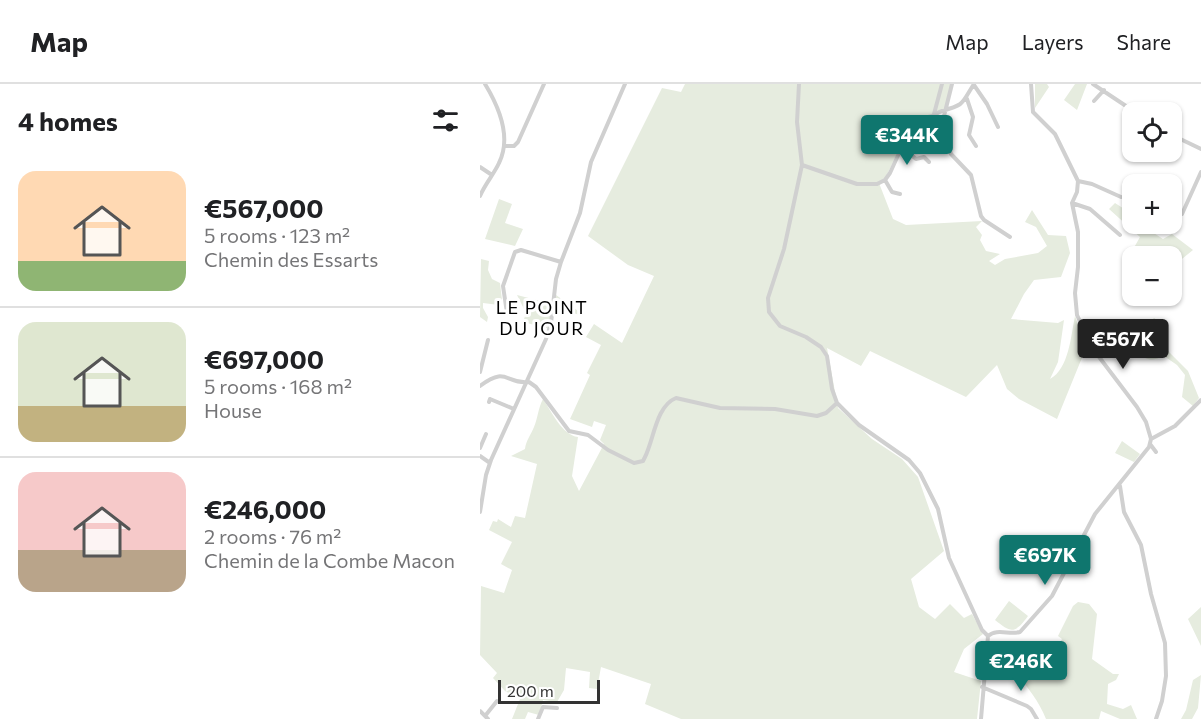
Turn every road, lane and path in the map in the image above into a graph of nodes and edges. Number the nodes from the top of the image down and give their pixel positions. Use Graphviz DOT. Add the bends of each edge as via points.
graph roads {
  1 [pos="485,84"];
  2 [pos="544,84"];
  3 [pos="625,84"];
  4 [pos="799,84"];
  5 [pos="942,84"];
  6 [pos="952,84"];
  7 [pos="974,84"];
  8 [pos="1031,84"];
  9 [pos="1093,84"];
  10 [pos="1104,90"];
  11 [pos="967,99"];
  12 [pos="1094,102"];
  13 [pos="1122,103"];
  14 [pos="946,110"];
  15 [pos="934,114"];
  16 [pos="998,127"];
  17 [pos="1182,140"];
  18 [pos="505,146"];
  19 [pos="976,146"];
  20 [pos="902,147"];
  21 [pos="1201,149"];
  22 [pos="929,162"];
  23 [pos="802,165"];
  24 [pos="480,167"];
  25 [pos="1201,172"];
  26 [pos="492,175"];
  27 [pos="885,180"];
  28 [pos="1078,181"];
  29 [pos="900,194"];
  30 [pos="480,196"];
  31 [pos="1121,197"];
  32 [pos="1072,204"];
  33 [pos="1182,214"];
  34 [pos="1120,235"];
  35 [pos="1010,237"];
  36 [pos="561,261"];
  37 [pos="507,313"];
  38 [pos="488,340"];
  39 [pos="480,372"];
  40 [pos="526,382"];
  41 [pos="480,386"];
  42 [pos="1201,400"];
  43 [pos="489,402"];
  44 [pos="837,402"];
  45 [pos="514,409"];
  46 [pos="486,434"];
  47 [pos="1150,441"];
  48 [pos="480,448"];
  49 [pos="1156,452"];
  50 [pos="480,456"];
  51 [pos="490,463"];
  52 [pos="1119,486"];
  53 [pos="480,512"];
  54 [pos="988,636"];
  55 [pos="982,687"];
  56 [pos="497,700"];
  57 [pos="557,708"];
  58 [pos="480,711"];
  59 [pos="486,718"];
  60 [pos="538,719"];
  61 [pos="981,719"];
  62 [pos="1037,719"];
  63 [pos="1156,719"];
  1 -- 18 [label="street" via="497,106"];
  2 -- 18 [label="street" via="518,142"];
  3 -- 36 [label="street" via="591,162 580,213"];
  4 -- 23 [label="street" via="797,122"];
  5 -- 15 [label="street"];
  6 -- 14 [label="street"];
  7 -- 11 [label="street"];
  7 -- 16 [label="street"];
  8 -- 28 [label="street" via="1033,112 1055,134"];
  9 -- 10 [label="street"];
  10 -- 12 [label="street"];
  10 -- 13 [label="street"];
  11 -- 14 [label="street"];
  11 -- 19 [label="street" via="973,117 969,135"];
  14 -- 15 [label="street"];
  14 -- 35 [label="street" via="948,146 970,175 981,216"];
  15 -- 20 [label="street" via="914,120"];
  17 -- 21 [label="street"];
  18 -- 26 [label="street"];
  20 -- 22 [label="street" via="916,159 924,157"];
  20 -- 27 [label="street"];
  23 -- 27 [label="street" via="865,186"];
  23 -- 44 [label="street" via="768,308 780,326 812,340 824,351"];
  24 -- 26 [label="street"];
  25 -- 33 [label="street"];
  26 -- 30 [label="street"];
  27 -- 29 [label="street" via="892,192"];
  28 -- 31 [label="street"];
  28 -- 32 [label="street"];
  32 -- 34 [label="street" via="1090,209"];
  32 -- 47 [label="street" via="1078,232 1077,315 1093,349 1137,407"];
  36 -- 37 [label="street" via="515,252 503,286"];
  36 -- 40 [label="street" via="549,331"];
  38 -- 39 [label="street"];
  40 -- 41 [label="street" via="501,375"];
  40 -- 44 [label="street" via="536,387 569,431 588,435 634,463 643,461 663,411 676,398 720,408 817,416"];
  40 -- 45 [label="street"];
  42 -- 47 [label="street" via="1175,426"];
  43 -- 45 [label="street" via="490,399"];
  44 -- 54 [label="street" via="859,425 909,460 920,473 938,509 949,558"];
  45 -- 51 [label="street"];
  46 -- 48 [label="street"];
  47 -- 49 [label="street"];
  47 -- 52 [label="street"];
  50 -- 51 [label="street"];
  51 -- 53 [label="street"];
  52 -- 54 [label="street" via="1095,514 1052,596 1027,626 1016,633 994,632"];
  52 -- 63 [label="street" via="1124,512 1141,545 1165,643 1166,676"];
  54 -- 55 [label="street"];
  55 -- 61 [label="street"];
  55 -- 62 [label="street" via="1027,706"];
  56 -- 59 [label="street"];
  57 -- 60 [label="street" via="543,707"];
  58 -- 59 [label="street"];
}
